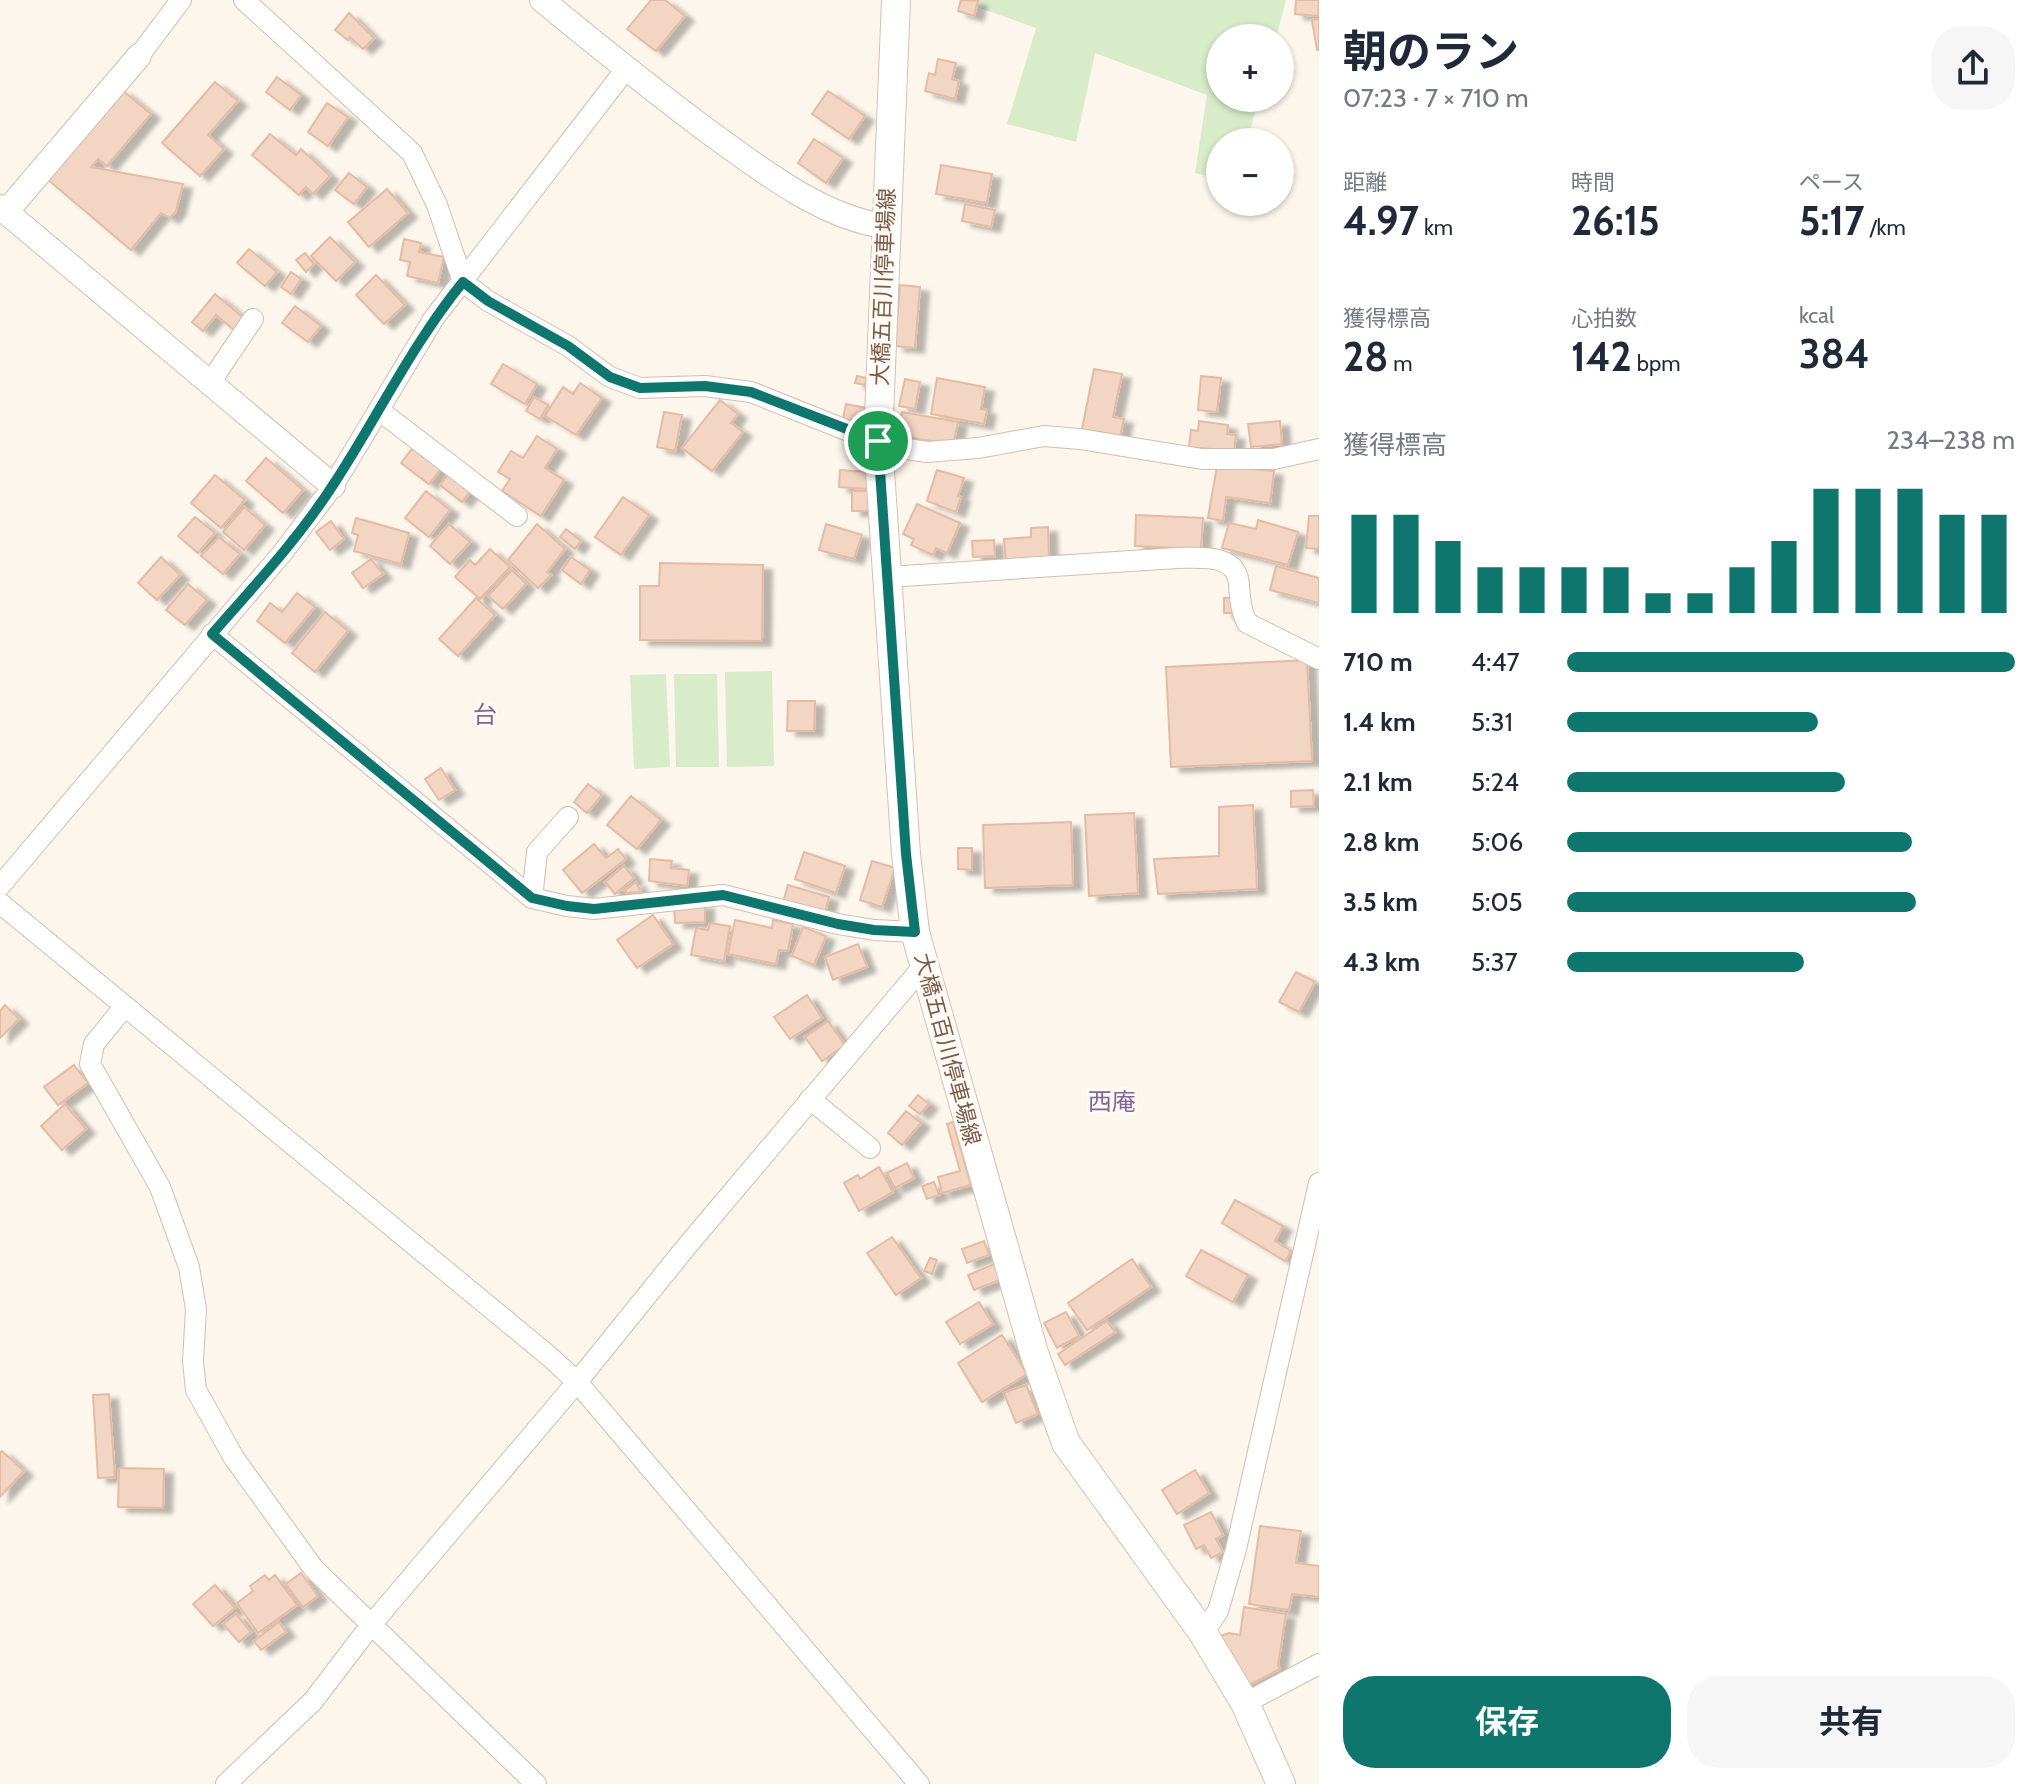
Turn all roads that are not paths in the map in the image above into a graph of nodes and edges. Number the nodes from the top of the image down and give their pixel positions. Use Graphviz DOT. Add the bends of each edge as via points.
graph roads {
  1 [pos="181,0"];
  2 [pos="244,0"];
  3 [pos="542,0"];
  4 [pos="896,0"];
  5 [pos="139,56"];
  6 [pos="626,69"];
  7 [pos="3,209"];
  8 [pos="884,226"];
  9 [pos="463,282"];
  10 [pos="253,319"];
  11 [pos="209,384"];
  12 [pos="380,411"];
  13 [pos="878,441"];
  14 [pos="1319,449"];
  15 [pos="333,486"];
  16 [pos="517,516"];
  17 [pos="888,577"];
  18 [pos="212,634"];
  19 [pos="1319,659"];
  20 [pos="568,817"];
  21 [pos="0,886"];
  22 [pos="532,898"];
  23 [pos="0,903"];
  24 [pos="915,932"];
  25 [pos="926,963"];
  26 [pos="125,1006"];
  27 [pos="810,1099"];
  28 [pos="870,1148"];
  29 [pos="1319,1183"];
  30 [pos="577,1382"];
  31 [pos="371,1625"];
  32 [pos="1203,1633"];
  33 [pos="1319,1664"];
  34 [pos="1245,1703"];
  35 [pos="226,1784"];
  36 [pos="536,1784"];
  37 [pos="919,1784"];
  38 [pos="1281,1784"];
  1 -- 5 [label="street"];
  2 -- 9 [label="street" via="412,153 437,205"];
  3 -- 6 [label="street"];
  4 -- 8 [label="main road, 大橋五百川停車場線"];
  5 -- 7 [label="street"];
  6 -- 8 [label="street" via="784,187 865,223"];
  6 -- 9 [label="street"];
  7 -- 11 [label="street"];
  8 -- 13 [label="main road, 大橋五百川停車場線"];
  9 -- 12 [label="street" via="434,318"];
  9 -- 13 [label="street" via="610,377 640,388 705,386 751,392"];
  10 -- 11 [label="street"];
  11 -- 15 [label="street"];
  12 -- 15 [label="street"];
  12 -- 16 [label="street"];
  13 -- 14 [label="street" via="927,452 1044,436 1202,459 1274,459"];
  13 -- 17 [label="main road, 大橋五百川停車場線"];
  15 -- 18 [label="street"];
  17 -- 19 [label="street" via="1213,558 1235,568 1247,623"];
  17 -- 24 [label="main road, 大橋五百川停車場線"];
  18 -- 21 [label="street"];
  18 -- 22 [label="street"];
  20 -- 22 [label="street" via="537,852"];
  22 -- 24 [label="street" via="594,909 723,895 838,924"];
  23 -- 26 [label="street"];
  24 -- 25 [label="main road, 大橋五百川停車場線"];
  25 -- 27 [label="street"];
  25 -- 32 [label="main road, 大橋五百川停車場線" via="1034,1353 1066,1443"];
  26 -- 30 [label="street"];
  26 -- 31 [label="street" via="94,1044 90,1064 160,1187 189,1267 196,1309 196,1390 234,1458 314,1569"];
  27 -- 28 [label="street"];
  27 -- 30 [label="street"];
  29 -- 32 [label="street" via="1236,1549 1218,1611"];
  30 -- 31 [label="street"];
  30 -- 37 [label="street"];
  31 -- 35 [label="street" via="313,1701"];
  31 -- 36 [label="street"];
  32 -- 34 [label="main road, 大橋五百川停車場線"];
  33 -- 34 [label="street"];
  34 -- 38 [label="main road, 大橋五百川停車場線"];
}
